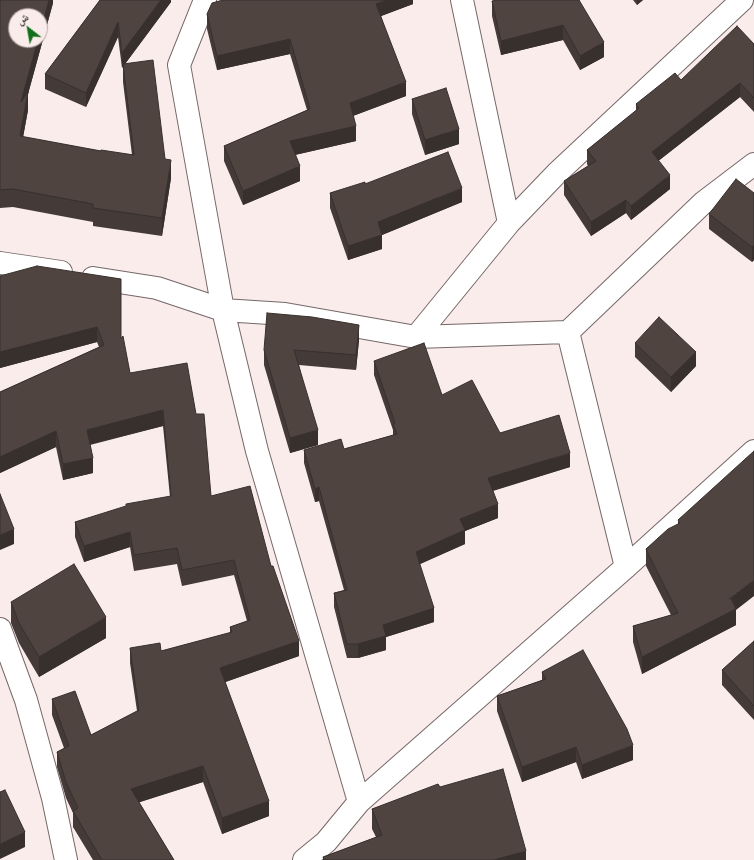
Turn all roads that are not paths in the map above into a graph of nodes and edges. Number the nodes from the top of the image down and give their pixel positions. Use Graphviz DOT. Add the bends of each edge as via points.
graph roads {
  1 [pos="205,0"];
  2 [pos="462,0"];
  3 [pos="742,0"];
  4 [pos="754,164"];
  5 [pos="508,223"];
  6 [pos="0,263"];
  7 [pos="222,310"];
  8 [pos="568,332"];
  9 [pos="416,337"];
  10 [pos="754,451"];
  11 [pos="626,567"];
  12 [pos="0,629"];
  13 [pos="359,802"];
  14 [pos="66,860"];
  15 [pos="304,860"];
  1 -- 7 [label="street" via="179,65"];
  2 -- 5 [label="street"];
  3 -- 5 [label="street" via="557,173"];
  4 -- 8 [label="street" via="704,202"];
  5 -- 9 [label="street"];
  6 -- 7 [label="street" via="157,288"];
  7 -- 9 [label="street" via="285,314"];
  7 -- 13 [label="street" via="257,451"];
  8 -- 9 [label="street"];
  8 -- 11 [label="street"];
  10 -- 11 [label="street"];
  11 -- 13 [label="street"];
  12 -- 14 [label="street" via="26,700 53,798"];
  13 -- 15 [label="street" via="326,842"];
}
